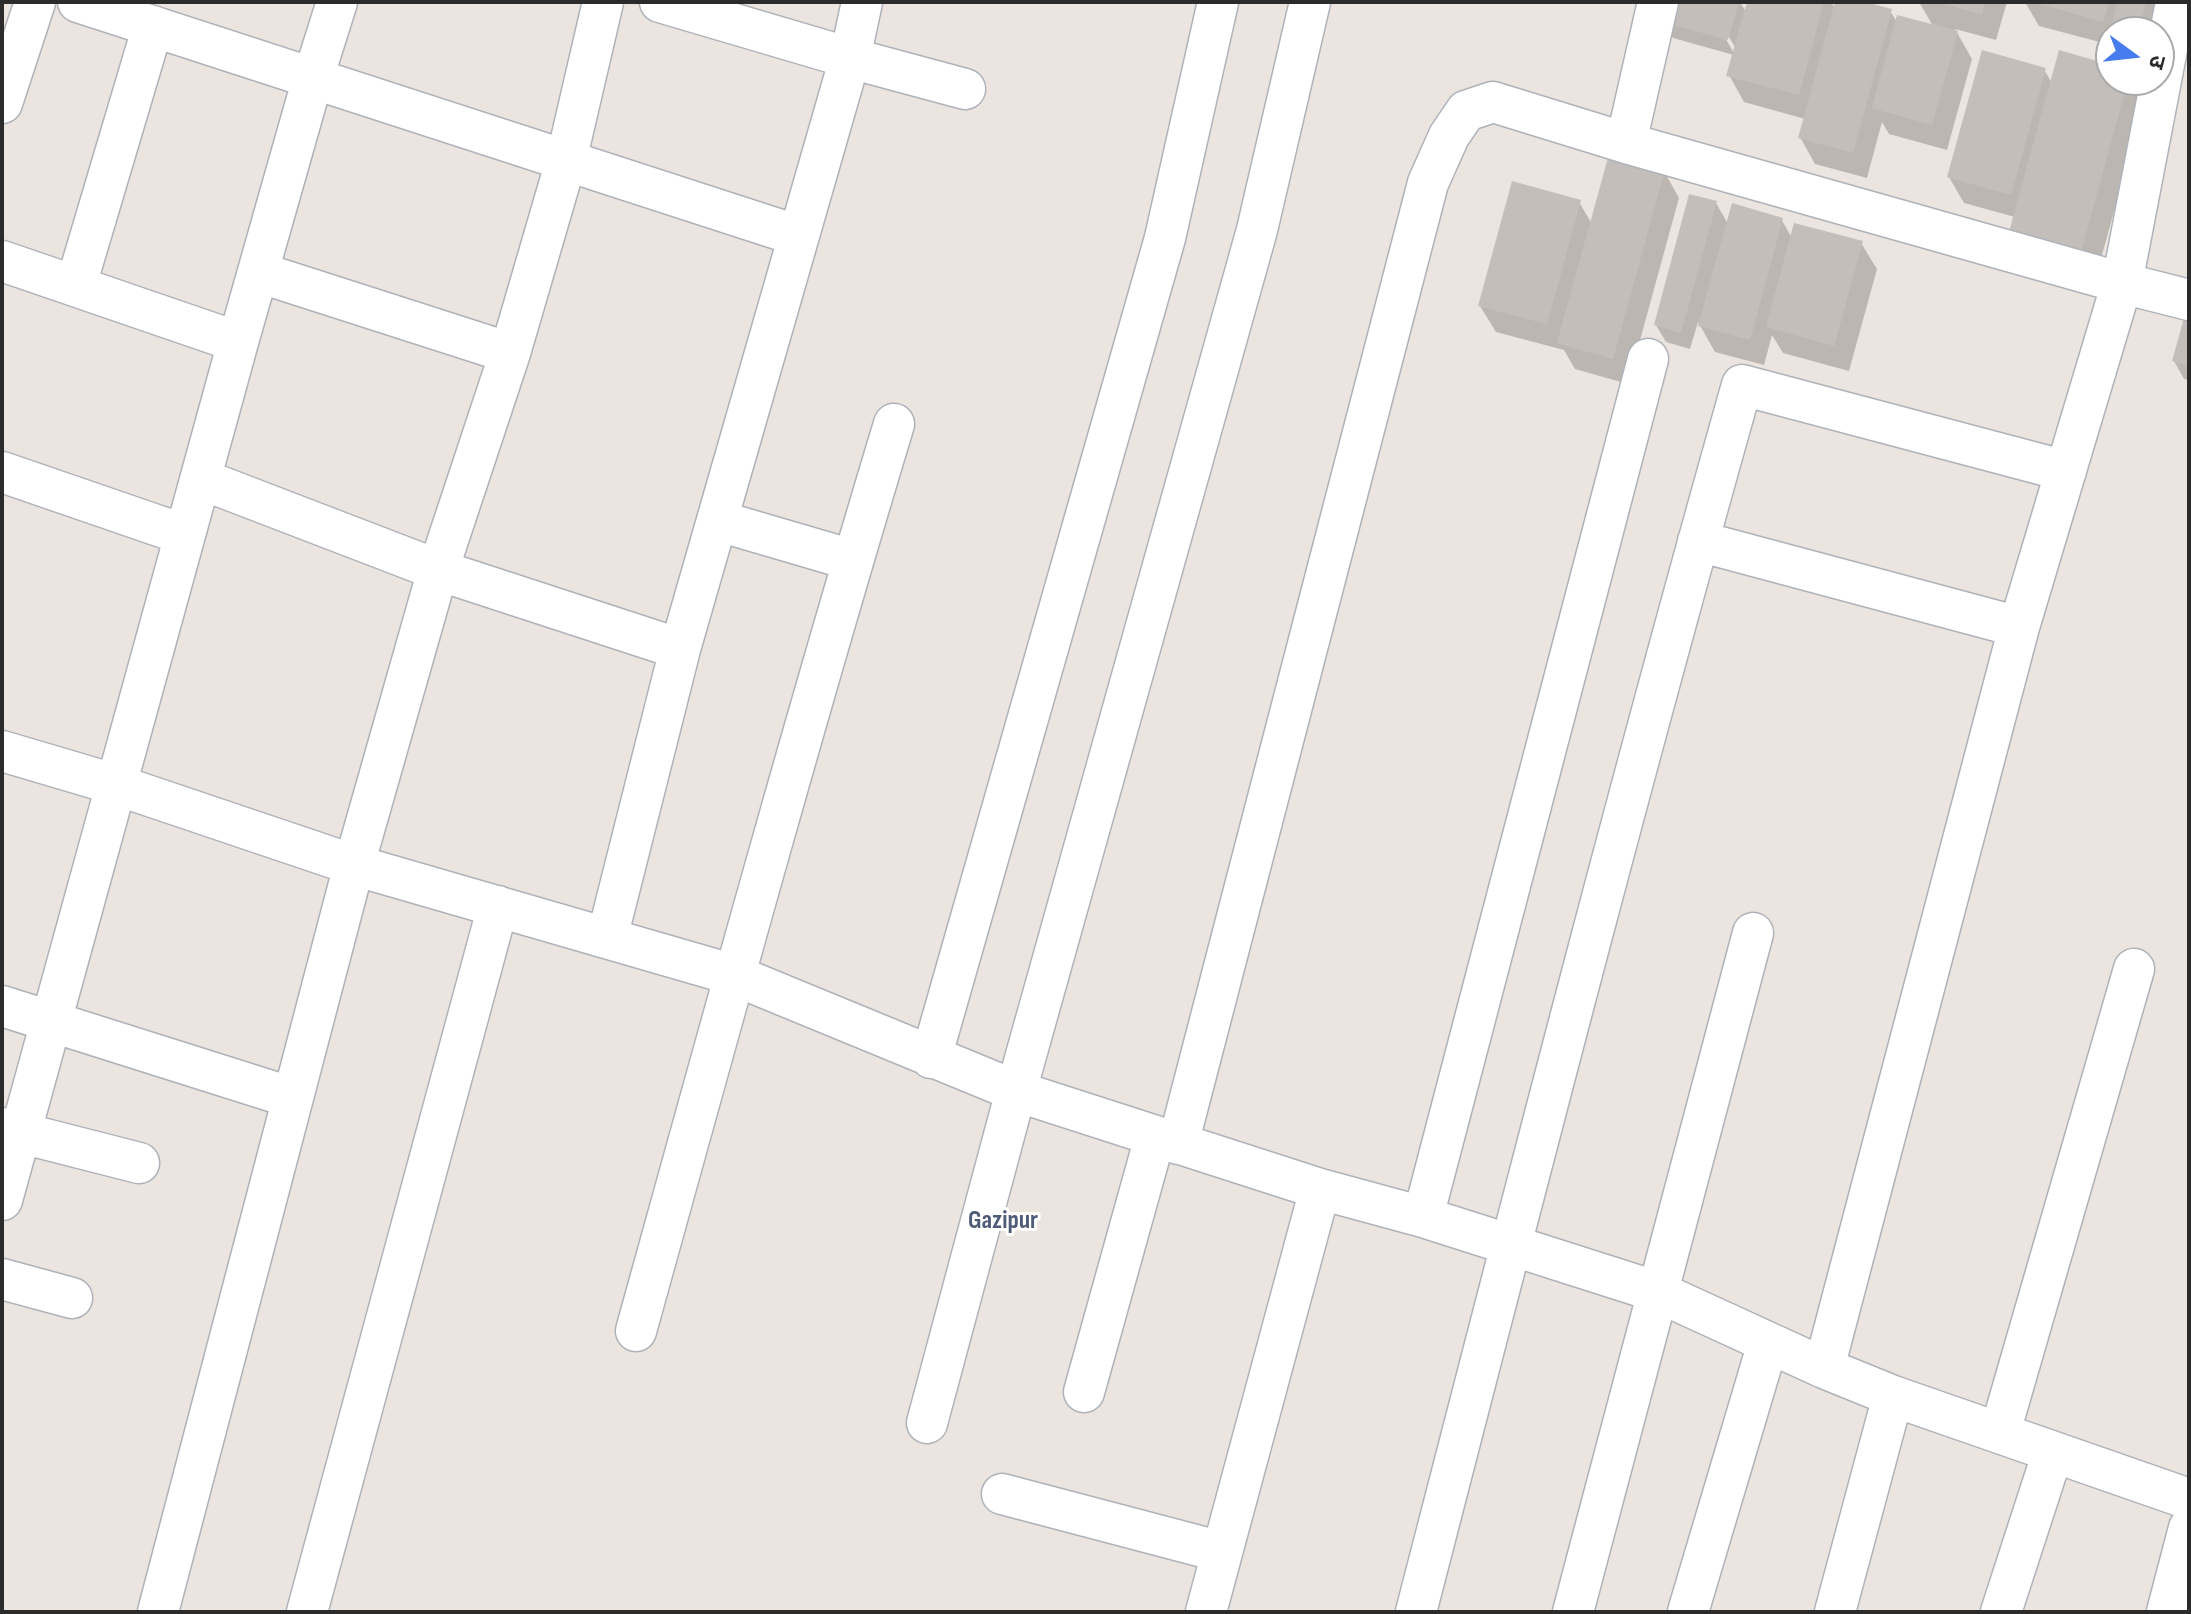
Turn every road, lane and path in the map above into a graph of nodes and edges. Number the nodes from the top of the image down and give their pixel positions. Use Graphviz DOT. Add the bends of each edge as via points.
graph roads {
  1 [pos="35,2"];
  2 [pos="78,2"];
  3 [pos="337,2"];
  4 [pos="603,2"];
  5 [pos="660,2"];
  6 [pos="862,2"];
  7 [pos="1218,2"];
  8 [pos="1310,2"];
  9 [pos="1658,2"];
  10 [pos="2176,2"];
  11 [pos="153,26"];
  12 [pos="850,58"];
  13 [pos="313,78"];
  14 [pos="965,89"];
  15 [pos="2,103"];
  16 [pos="1626,143"];
  17 [pos="566,161"];
  18 [pos="799,236"];
  19 [pos="2,261"];
  20 [pos="258,272"];
  21 [pos="2122,283"];
  22 [pos="76,285"];
  23 [pos="2189,300"];
  24 [pos="238,342"];
  25 [pos="510,353"];
  26 [pos="1648,359"];
  27 [pos="894,424"];
  28 [pos="2066,471"];
  29 [pos="2,472"];
  30 [pos="201,479"];
  31 [pos="719,521"];
  32 [pos="185,535"];
  33 [pos="1698,541"];
  34 [pos="852,560"];
  35 [pos="438,570"];
  36 [pos="2019,627"];
  37 [pos="680,649"];
  38 [pos="2,751"];
  39 [pos="117,785"];
  40 [pos="354,865"];
  41 [pos="498,906"];
  42 [pos="1753,933"];
  43 [pos="607,938"];
  44 [pos="2134,969"];
  45 [pos="734,975"];
  46 [pos="2,1006"];
  47 [pos="52,1021"];
  48 [pos="931,1058"];
  49 [pos="1016,1091"];
  50 [pos="293,1098"];
  51 [pos="12,1130"];
  52 [pos="1167,1141"];
  53 [pos="139,1163"];
  54 [pos="1320,1189"];
  55 [pos="2,1200"];
  56 [pos="1423,1217"];
  57 [pos="1511,1247"];
  58 [pos="2,1279"];
  59 [pos="1658,1292"];
  60 [pos="72,1298"];
  61 [pos="636,1331"];
  62 [pos="1768,1343"];
  63 [pos="1824,1368"];
  64 [pos="1084,1392"];
  65 [pos="1893,1396"];
  66 [pos="927,1423"];
  67 [pos="2000,1432"];
  68 [pos="2053,1452"];
  69 [pos="1002,1494"];
  70 [pos="2189,1499"];
  71 [pos="2189,1528"];
  72 [pos="1222,1552"];
  73 [pos="158,1612"];
  74 [pos="307,1612"];
  75 [pos="1206,1612"];
  76 [pos="1416,1612"];
  77 [pos="1573,1612"];
  78 [pos="1688,1612"];
  79 [pos="1835,1612"];
  80 [pos="2001,1612"];
  81 [pos="2167,1612"];
  1 -- 15 [label="street"];
  2 -- 11 [label="street"];
  3 -- 13 [label="street"];
  4 -- 17 [label="street"];
  5 -- 12 [label="street"];
  6 -- 12 [label="street"];
  7 -- 48 [label="street" via="1165,238"];
  8 -- 49 [label="street" via="1257,230"];
  9 -- 16 [label="street"];
  10 -- 21 [label="street"];
  11 -- 13 [label="street"];
  11 -- 22 [label="street"];
  12 -- 14 [label="street"];
  12 -- 18 [label="street"];
  13 -- 17 [label="street"];
  13 -- 20 [label="street"];
  16 -- 21 [label="street"];
  16 -- 52 [label="street" via="1493,102 1466,111 1449,136 1428,183"];
  17 -- 18 [label="street"];
  17 -- 25 [label="street"];
  18 -- 31 [label="street"];
  19 -- 22 [label="street"];
  20 -- 24 [label="street"];
  20 -- 25 [label="street"];
  21 -- 23 [label="street"];
  21 -- 28 [label="street"];
  22 -- 24 [label="street"];
  24 -- 30 [label="street"];
  25 -- 35 [label="street"];
  26 -- 56 [label="street"];
  27 -- 34 [label="street"];
  28 -- 33 [label="street" via="1742,385"];
  28 -- 36 [label="street"];
  29 -- 32 [label="street"];
  30 -- 32 [label="street"];
  30 -- 35 [label="street"];
  31 -- 34 [label="street"];
  31 -- 37 [label="street"];
  32 -- 39 [label="street"];
  33 -- 36 [label="street"];
  33 -- 57 [label="street"];
  34 -- 45 [label="street"];
  35 -- 37 [label="street"];
  35 -- 40 [label="street"];
  36 -- 63 [label="street"];
  37 -- 43 [label="street"];
  38 -- 39 [label="street"];
  39 -- 40 [label="street"];
  39 -- 47 [label="street"];
  40 -- 41 [label="street"];
  40 -- 50 [label="street"];
  41 -- 43 [label="street"];
  41 -- 74 [label="street"];
  42 -- 59 [label="street"];
  43 -- 45 [label="street"];
  44 -- 67 [label="street"];
  45 -- 48 [label="street"];
  45 -- 61 [label="street"];
  46 -- 47 [label="street"];
  47 -- 50 [label="street"];
  47 -- 51 [label="street"];
  48 -- 49 [label="street"];
  49 -- 52 [label="street"];
  49 -- 66 [label="street"];
  50 -- 73 [label="street"];
  51 -- 53 [label="street"];
  51 -- 55 [label="street"];
  52 -- 54 [label="street"];
  52 -- 64 [label="street"];
  54 -- 56 [label="street"];
  54 -- 72 [label="street"];
  56 -- 57 [label="street"];
  57 -- 59 [label="street"];
  57 -- 76 [label="street"];
  58 -- 60 [label="street"];
  59 -- 62 [label="street"];
  59 -- 77 [label="street"];
  62 -- 63 [label="street"];
  62 -- 78 [label="street"];
  63 -- 65 [label="street"];
  65 -- 67 [label="street"];
  65 -- 79 [label="street"];
  67 -- 68 [label="street"];
  68 -- 70 [label="street"];
  68 -- 80 [label="street"];
  69 -- 72 [label="street"];
  71 -- 81 [label="street"];
  72 -- 75 [label="street"];
}
